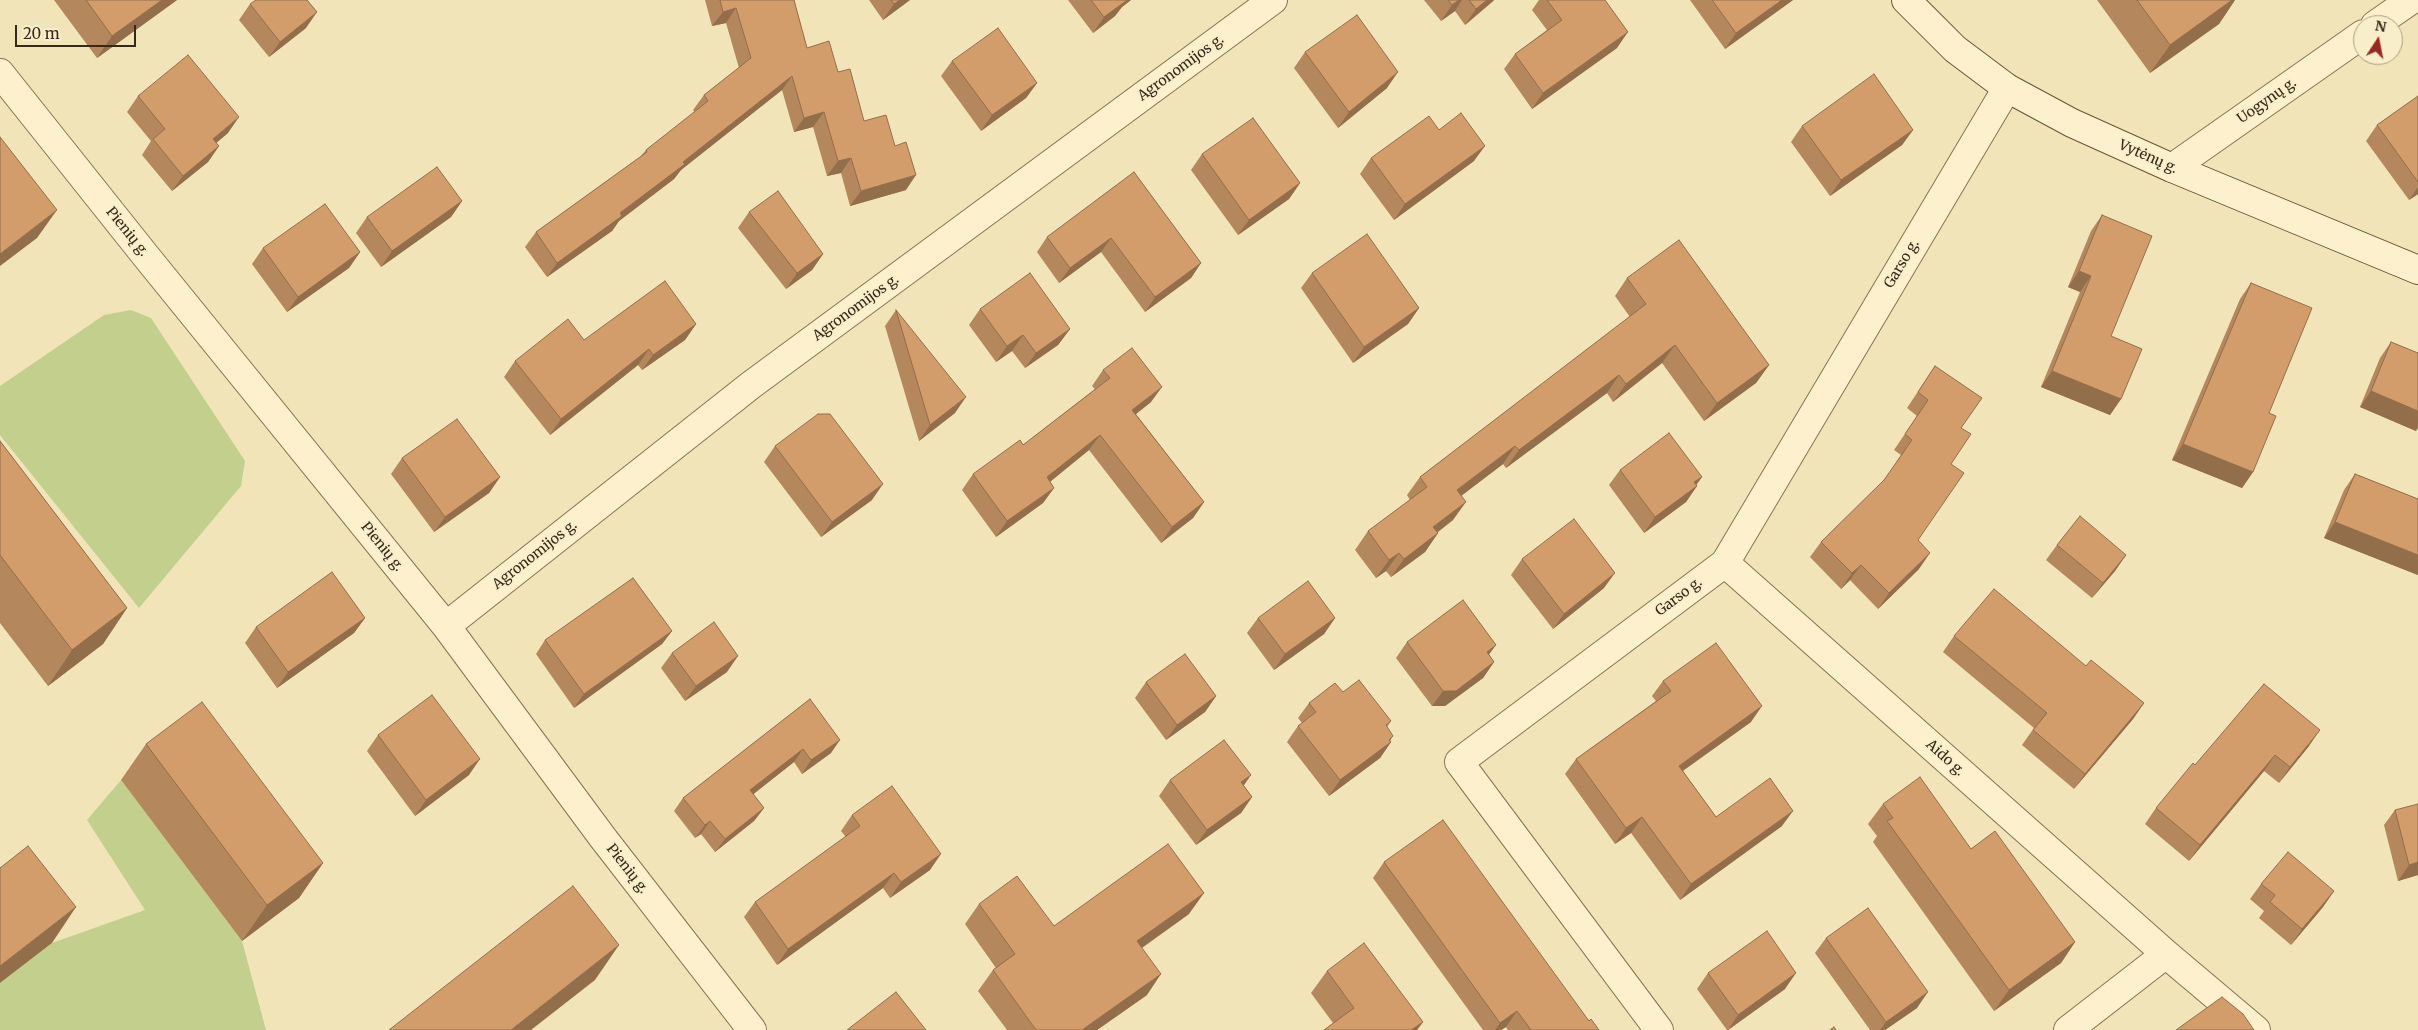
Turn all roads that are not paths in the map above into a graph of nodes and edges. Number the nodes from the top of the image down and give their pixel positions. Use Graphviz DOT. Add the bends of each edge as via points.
graph roads {
  1 [pos="1273,0"];
  2 [pos="1906,0"];
  3 [pos="2411,0"];
  4 [pos="2389,15"];
  5 [pos="2353,41"];
  6 [pos="0,73"];
  7 [pos="2007,88"];
  8 [pos="2172,168"];
  9 [pos="2418,270"];
  10 [pos="1724,563"];
  11 [pos="446,626"];
  12 [pos="2166,954"];
  13 [pos="752,1030"];
  14 [pos="1659,1030"];
  15 [pos="2068,1030"];
  16 [pos="2256,1030"];
  1 -- 11 [label="street, Agronomijos g." via="751,385"];
  2 -- 7 [label="street, Vytėnų g." via="1955,49"];
  3 -- 4 [label="street"];
  5 -- 8 [label="street, Uogynų g."];
  6 -- 11 [label="street, Pienių g."];
  7 -- 8 [label="street, Vytėnų g." via="2072,123"];
  7 -- 10 [label="street, Garso g."];
  8 -- 9 [label="street, Vytėnų g."];
  10 -- 12 [label="street, Aido g."];
  10 -- 14 [label="street, Garso g." via="1459,762"];
  11 -- 13 [label="street, Pienių g." via="603,838"];
  12 -- 15 [label="street"];
  12 -- 16 [label="street, Aido g."];
}
